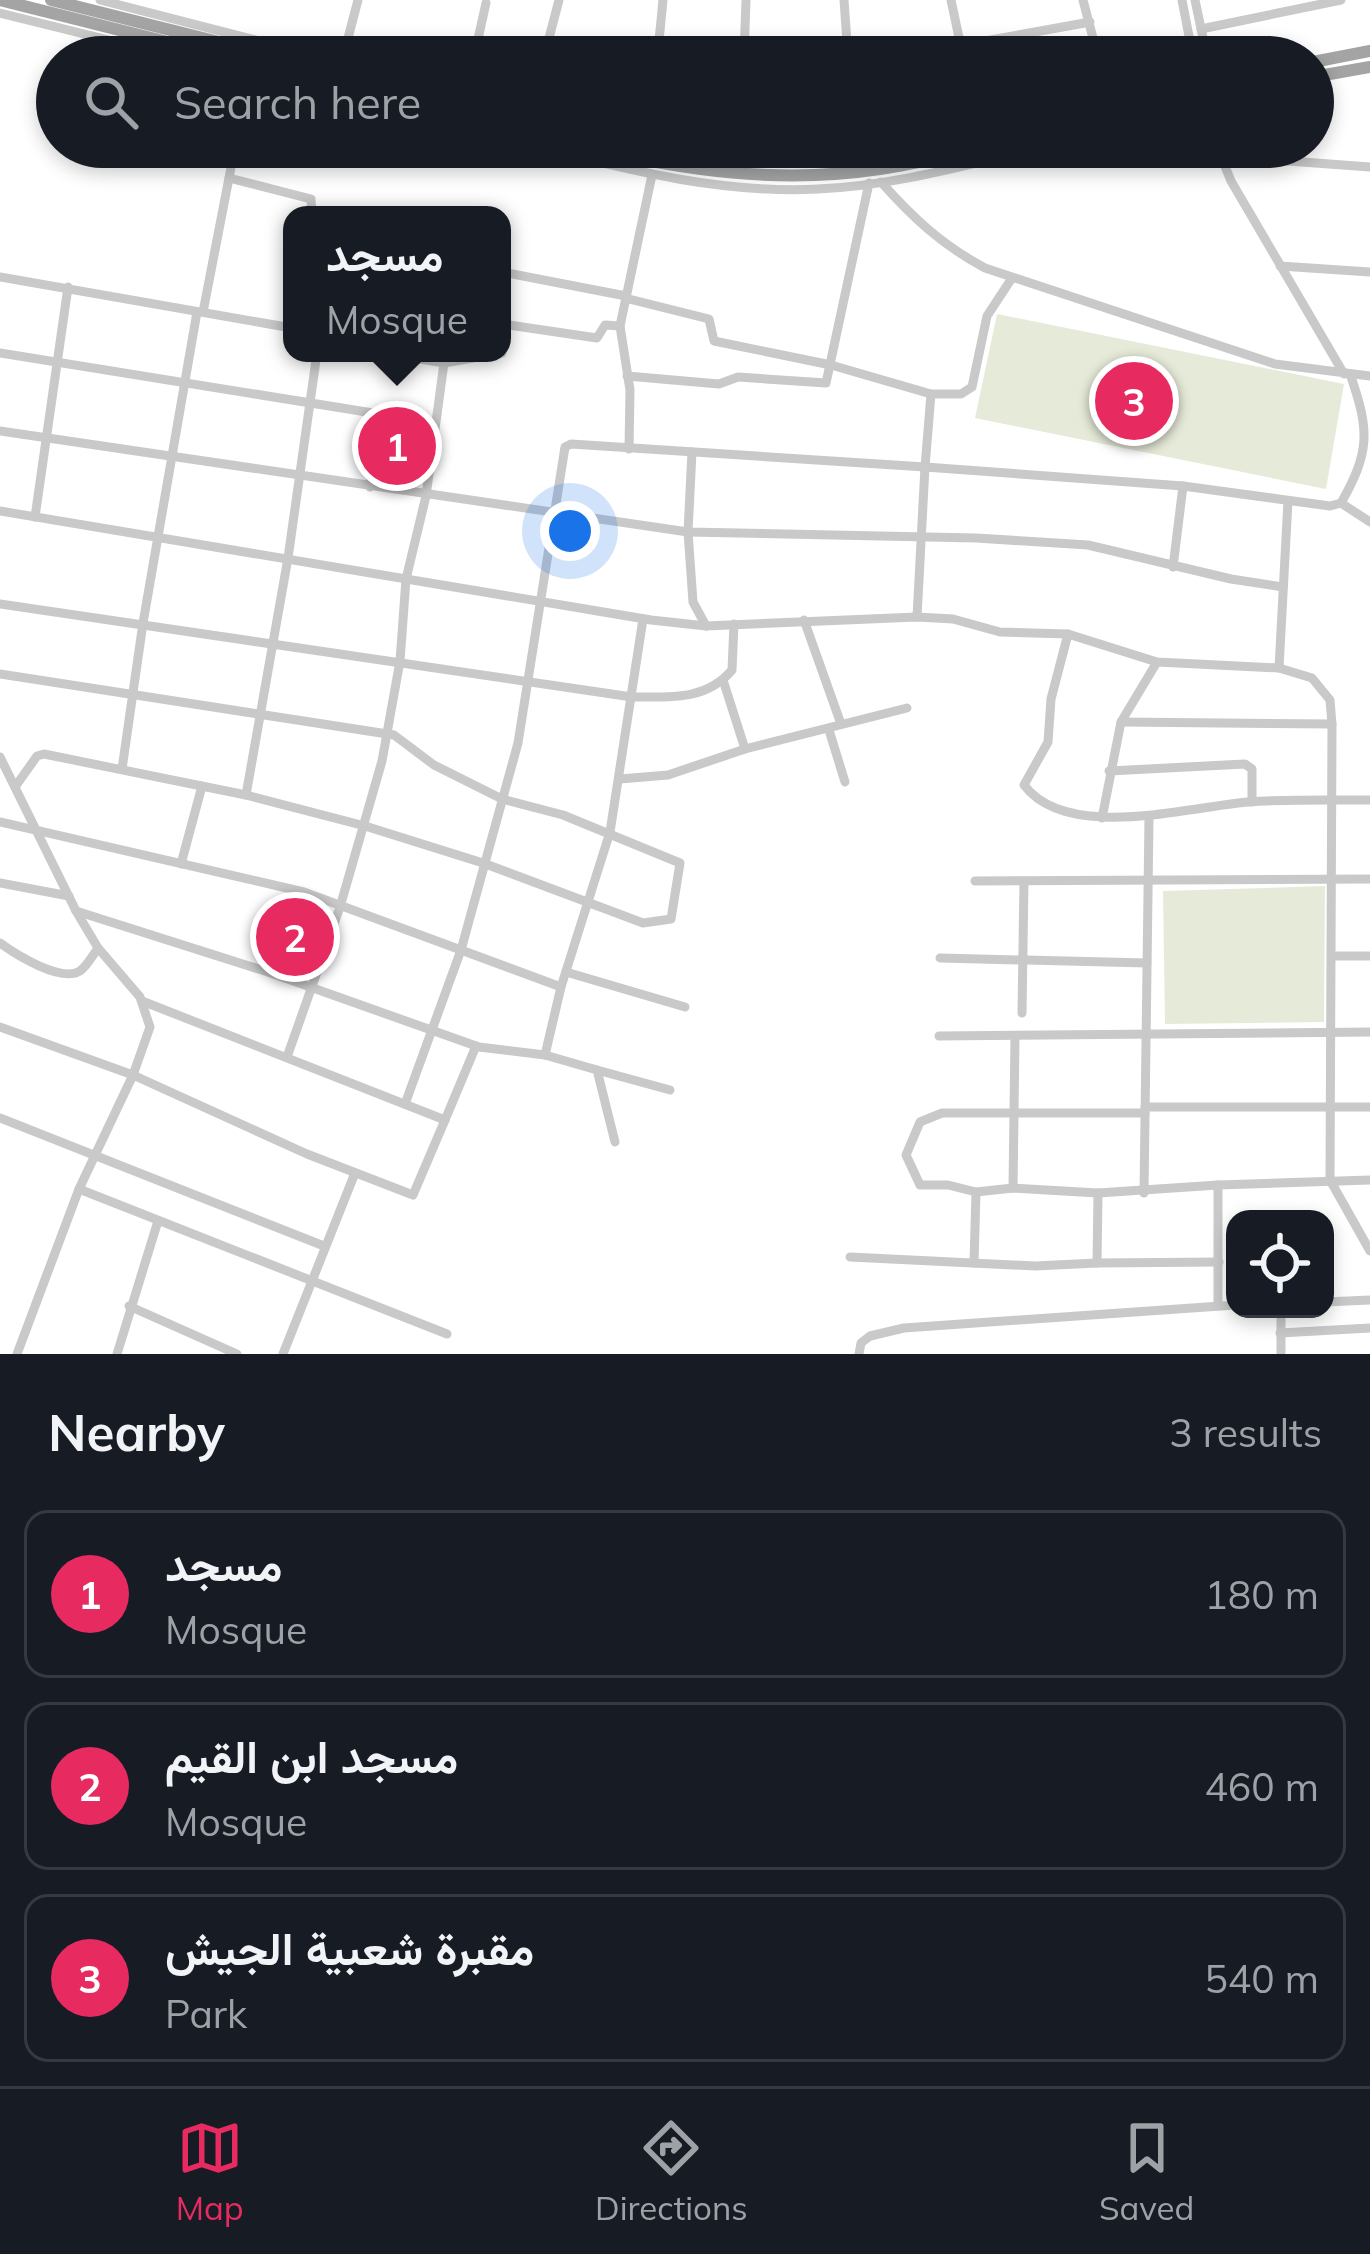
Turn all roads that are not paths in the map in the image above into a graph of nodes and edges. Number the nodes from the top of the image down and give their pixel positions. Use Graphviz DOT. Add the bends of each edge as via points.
graph roads {
  1 [pos="0,0"];
  2 [pos="51,0"];
  3 [pos="100,0"];
  4 [pos="161,0"];
  5 [pos="358,0"];
  6 [pos="559,0"];
  7 [pos="663,0"];
  8 [pos="746,0"];
  9 [pos="844,0"];
  10 [pos="951,0"];
  11 [pos="1083,0"];
  12 [pos="1181,0"];
  13 [pos="1196,0"];
  14 [pos="1341,0"];
  15 [pos="483,1"];
  16 [pos="0,13"];
  17 [pos="157,15"];
  18 [pos="1090,22"];
  19 [pos="1201,28"];
  20 [pos="92,36"];
  21 [pos="143,36"];
  22 [pos="194,36"];
  23 [pos="239,36"];
  24 [pos="349,36"];
  25 [pos="478,36"];
  26 [pos="549,36"];
  27 [pos="663,36"];
  28 [pos="742,36"];
  29 [pos="847,36"];
  30 [pos="959,36"];
  31 [pos="1018,36"];
  32 [pos="1093,36"];
  33 [pos="1189,36"];
  34 [pos="1203,36"];
  35 [pos="1370,51"];
  36 [pos="1334,58"];
  37 [pos="1370,67"];
  38 [pos="1334,73"];
  39 [pos="1334,163"];
  40 [pos="1370,167"];
  41 [pos="231,168"];
  42 [pos="623,168"];
  43 [pos="684,168"];
  44 [pos="888,168"];
  45 [pos="943,168"];
  46 [pos="1226,168"];
  47 [pos="652,175"];
  48 [pos="229,178"];
  49 [pos="875,182"];
  50 [pos="311,206"];
  51 [pos="1279,266"];
  52 [pos="1370,272"];
  53 [pos="511,274"];
  54 [pos="0,277"];
  55 [pos="1012,278"];
  56 [pos="68,287"];
  57 [pos="626,297"];
  58 [pos="200,312"];
  59 [pos="283,326"];
  60 [pos="511,326"];
  61 [pos="620,326"];
  62 [pos="0,353"];
  63 [pos="316,362"];
  64 [pos="438,362"];
  65 [pos="450,362"];
  66 [pos="56,363"];
  67 [pos="444,363"];
  68 [pos="831,365"];
  69 [pos="1347,374"];
  70 [pos="627,376"];
  71 [pos="1370,376"];
  72 [pos="185,382"];
  73 [pos="931,394"];
  74 [pos="309,401"];
  75 [pos="378,412"];
  76 [pos="435,422"];
  77 [pos="0,431"];
  78 [pos="45,438"];
  79 [pos="629,449"];
  80 [pos="692,452"];
  81 [pos="172,456"];
  82 [pos="926,467"];
  83 [pos="299,477"];
  84 [pos="1183,485"];
  85 [pos="370,487"];
  86 [pos="426,496"];
  87 [pos="1288,501"];
  88 [pos="1341,503"];
  89 [pos="0,511"];
  90 [pos="552,512"];
  91 [pos="35,517"];
  92 [pos="1370,522"];
  93 [pos="688,532"];
  94 [pos="158,537"];
  95 [pos="921,539"];
  96 [pos="288,558"];
  97 [pos="1172,567"];
  98 [pos="406,579"];
  99 [pos="1283,587"];
  100 [pos="540,602"];
  101 [pos="0,604"];
  102 [pos="917,617"];
  103 [pos="643,619"];
  104 [pos="804,620"];
  105 [pos="143,623"];
  106 [pos="734,624"];
  107 [pos="706,626"];
  108 [pos="1069,634"];
  109 [pos="274,642"];
  110 [pos="400,661"];
  111 [pos="1157,662"];
  112 [pos="1279,668"];
  113 [pos="0,674"];
  114 [pos="723,680"];
  115 [pos="529,684"];
  116 [pos="133,696"];
  117 [pos="632,698"];
  118 [pos="907,708"];
  119 [pos="261,712"];
  120 [pos="1121,722"];
  121 [pos="841,724"];
  122 [pos="1332,724"];
  123 [pos="829,730"];
  124 [pos="387,733"];
  125 [pos="745,749"];
  126 [pos="0,757"];
  127 [pos="122,770"];
  128 [pos="1109,771"];
  129 [pos="620,779"];
  130 [pos="845,782"];
  131 [pos="202,786"];
  132 [pos="15,787"];
  133 [pos="246,795"];
  134 [pos="502,799"];
  135 [pos="1330,800"];
  136 [pos="1370,800"];
  137 [pos="1252,802"];
  138 [pos="1102,818"];
  139 [pos="1150,818"];
  140 [pos="0,822"];
  141 [pos="365,826"];
  142 [pos="35,828"];
  143 [pos="610,832"];
  144 [pos="483,863"];
  145 [pos="181,864"];
  146 [pos="1333,879"];
  147 [pos="1370,879"];
  148 [pos="974,881"];
  149 [pos="1024,881"];
  150 [pos="1149,881"];
  151 [pos="0,883"];
  152 [pos="69,896"];
  153 [pos="589,903"];
  154 [pos="340,907"];
  155 [pos="76,911"];
  156 [pos="0,943"];
  157 [pos="98,948"];
  158 [pos="461,950"];
  159 [pos="1332,956"];
  160 [pos="1370,956"];
  161 [pos="940,958"];
  162 [pos="1023,960"];
  163 [pos="1148,963"];
  164 [pos="566,972"];
  165 [pos="561,987"];
  166 [pos="314,989"];
  167 [pos="142,1001"];
  168 [pos="685,1007"];
  169 [pos="1022,1013"];
  170 [pos="0,1027"];
  171 [pos="433,1030"];
  172 [pos="1370,1033"];
  173 [pos="1147,1034"];
  174 [pos="1333,1034"];
  175 [pos="939,1036"];
  176 [pos="1015,1037"];
  177 [pos="476,1046"];
  178 [pos="545,1055"];
  179 [pos="286,1057"];
  180 [pos="597,1070"];
  181 [pos="133,1075"];
  182 [pos="670,1090"];
  183 [pos="405,1104"];
  184 [pos="1331,1106"];
  185 [pos="1370,1106"];
  186 [pos="1145,1110"];
  187 [pos="1014,1112"];
  188 [pos="0,1118"];
  189 [pos="445,1120"];
  190 [pos="615,1142"];
  191 [pos="95,1155"];
  192 [pos="355,1173"];
  193 [pos="1330,1180"];
  194 [pos="1370,1180"];
  195 [pos="1218,1185"];
  196 [pos="79,1189"];
  197 [pos="1013,1189"];
  198 [pos="976,1192"];
  199 [pos="1098,1193"];
  200 [pos="1144,1193"];
  201 [pos="158,1222"];
  202 [pos="324,1246"];
  203 [pos="1370,1251"];
  204 [pos="850,1257"];
  205 [pos="1219,1262"];
  206 [pos="974,1263"];
  207 [pos="1097,1263"];
  208 [pos="310,1280"];
  209 [pos="1370,1300"];
  210 [pos="1334,1302"];
  211 [pos="129,1306"];
  212 [pos="1218,1306"];
  213 [pos="1226,1306"];
  214 [pos="1281,1318"];
  215 [pos="1370,1328"];
  216 [pos="1280,1333"];
  217 [pos="447,1334"];
  218 [pos="19,1353"];
  219 [pos="117,1354"];
  220 [pos="236,1354"];
  221 [pos="283,1354"];
  222 [pos="859,1354"];
  223 [pos="1281,1354"];
  1 -- 21 [label="main road"];
  2 -- 22 [label="main road"];
  3 -- 17 [label="street"];
  4 -- 17 [label="street"];
  5 -- 24 [label="street"];
  6 -- 26 [label="street"];
  7 -- 27 [label="street"];
  8 -- 28 [label="street"];
  9 -- 29 [label="street"];
  10 -- 30 [label="street"];
  11 -- 18 [label="street"];
  12 -- 33 [label="street"];
  13 -- 19 [label="street"];
  14 -- 19 [label="street"];
  15 -- 25 [label="street"];
  16 -- 20 [label="street"];
  17 -- 23 [label="street"];
  18 -- 31 [label="street"];
  18 -- 32 [label="street"];
  19 -- 34 [label="street"];
  35 -- 36 [label="main road"];
  37 -- 38 [label="main road"];
  39 -- 40 [label="street"];
  41 -- 48 [label="street"];
  42 -- 47 [label="street"];
  43 -- 44 [label="main road" via="770,176"];
  45 -- 49 [label="street"];
  46 -- 51 [label="street"];
  47 -- 49 [label="street" via="758,189"];
  47 -- 57 [label="street"];
  48 -- 50 [label="street" via="311,199"];
  48 -- 58 [label="street"];
  49 -- 55 [label="street" via="951,250"];
  49 -- 68 [label="street"];
  51 -- 52 [label="street"];
  51 -- 69 [label="street"];
  53 -- 57 [label="street"];
  54 -- 56 [label="street"];
  55 -- 69 [label="street" via="1275,364"];
  55 -- 73 [label="street" via="987,316 972,387"];
  56 -- 58 [label="street"];
  56 -- 66 [label="street"];
  57 -- 61 [label="street"];
  57 -- 68 [label="street" via="709,319 713,341"];
  58 -- 59 [label="street"];
  58 -- 72 [label="street"];
  60 -- 61 [label="street" via="597,338 605,325"];
  61 -- 70 [label="street"];
  62 -- 66 [label="street"];
  63 -- 74 [label="street"];
  64 -- 67 [label="street"];
  65 -- 67 [label="street"];
  66 -- 72 [label="street"];
  66 -- 78 [label="street"];
  67 -- 76 [label="street"];
  68 -- 70 [label="street" via="822,385"];
  68 -- 73 [label="street"];
  69 -- 71 [label="street"];
  69 -- 88 [label="street" via="1370,446"];
  70 -- 79 [label="street"];
  72 -- 74 [label="street"];
  72 -- 81 [label="street"];
  73 -- 82 [label="street"];
  74 -- 75 [label="street"];
  74 -- 83 [label="street"];
  75 -- 76 [label="street"];
  75 -- 85 [label="street"];
  76 -- 86 [label="street"];
  77 -- 78 [label="street"];
  78 -- 81 [label="street"];
  78 -- 91 [label="street"];
  79 -- 80 [label="street"];
  79 -- 90 [label="street" via="565,447"];
  80 -- 82 [label="street"];
  80 -- 93 [label="street"];
  81 -- 83 [label="street"];
  81 -- 94 [label="street"];
  82 -- 84 [label="street"];
  82 -- 95 [label="street"];
  83 -- 85 [label="street"];
  83 -- 96 [label="street"];
  84 -- 87 [label="street"];
  84 -- 97 [label="street"];
  85 -- 86 [label="street"];
  86 -- 90 [label="street"];
  86 -- 98 [label="street"];
  87 -- 88 [label="street"];
  87 -- 99 [label="street"];
  88 -- 92 [label="street"];
  89 -- 91 [label="street"];
  90 -- 93 [label="street"];
  90 -- 100 [label="street"];
  91 -- 94 [label="street"];
  93 -- 95 [label="street"];
  93 -- 107 [label="street" via="693,602"];
  94 -- 96 [label="street"];
  94 -- 105 [label="street"];
  95 -- 97 [label="street" via="1088,545"];
  95 -- 102 [label="street"];
  96 -- 98 [label="street"];
  96 -- 109 [label="street"];
  97 -- 99 [label="street"];
  98 -- 100 [label="street"];
  98 -- 110 [label="street"];
  99 -- 112 [label="street"];
  100 -- 103 [label="street"];
  100 -- 115 [label="street"];
  101 -- 105 [label="street"];
  102 -- 104 [label="street"];
  102 -- 108 [label="street"];
  103 -- 107 [label="street"];
  103 -- 117 [label="street"];
  104 -- 106 [label="street"];
  104 -- 121 [label="street"];
  105 -- 109 [label="street"];
  105 -- 116 [label="street"];
  106 -- 107 [label="street"];
  106 -- 114 [label="street" via="732,670"];
  108 -- 111 [label="street"];
  108 -- 138 [label="street" via="1048,742 1024,785 1045,803"];
  109 -- 110 [label="street"];
  109 -- 119 [label="street"];
  110 -- 115 [label="street"];
  110 -- 124 [label="street"];
  111 -- 112 [label="street"];
  111 -- 120 [label="street"];
  112 -- 122 [label="street" via="1324,688"];
  113 -- 116 [label="street"];
  114 -- 117 [label="street" via="694,696"];
  114 -- 125 [label="street"];
  115 -- 117 [label="street"];
  115 -- 134 [label="street"];
  116 -- 119 [label="street"];
  116 -- 127 [label="street"];
  117 -- 129 [label="street"];
  118 -- 121 [label="street"];
  119 -- 124 [label="street"];
  119 -- 133 [label="street"];
  120 -- 122 [label="street"];
  120 -- 128 [label="street"];
  121 -- 123 [label="street"];
  122 -- 135 [label="street"];
  123 -- 125 [label="street"];
  123 -- 130 [label="street"];
  124 -- 134 [label="street"];
  124 -- 141 [label="street"];
  125 -- 129 [label="street" via="668,775"];
  126 -- 132 [label="street"];
  127 -- 131 [label="street"];
  127 -- 132 [label="street" via="40,754"];
  128 -- 137 [label="street" via="1245,764"];
  128 -- 138 [label="street"];
  129 -- 143 [label="street"];
  131 -- 133 [label="street"];
  131 -- 145 [label="street"];
  132 -- 142 [label="street"];
  133 -- 141 [label="street"];
  134 -- 143 [label="street"];
  134 -- 144 [label="street"];
  135 -- 136 [label="street"];
  135 -- 137 [label="street"];
  135 -- 146 [label="street"];
  137 -- 139 [label="street"];
  138 -- 139 [label="street"];
  139 -- 150 [label="street"];
  140 -- 142 [label="street"];
  141 -- 144 [label="street"];
  141 -- 154 [label="street"];
  142 -- 145 [label="street"];
  142 -- 152 [label="street"];
  143 -- 153 [label="street"];
  143 -- 153 [label="street" via="680,862 671,919 643,923"];
  144 -- 153 [label="street"];
  144 -- 158 [label="street"];
  145 -- 154 [label="street"];
  146 -- 147 [label="street"];
  146 -- 150 [label="street"];
  146 -- 159 [label="street"];
  148 -- 149 [label="street"];
  149 -- 150 [label="street"];
  149 -- 162 [label="street"];
  150 -- 163 [label="street"];
  151 -- 152 [label="street"];
  152 -- 155 [label="street"];
  153 -- 164 [label="street"];
  154 -- 158 [label="street"];
  154 -- 166 [label="street"];
  155 -- 157 [label="street"];
  155 -- 166 [label="street"];
  156 -- 157 [label="street" via="70,974"];
  157 -- 167 [label="street"];
  158 -- 165 [label="street"];
  158 -- 171 [label="street"];
  159 -- 160 [label="street"];
  159 -- 174 [label="street"];
  161 -- 162 [label="street"];
  162 -- 163 [label="street"];
  162 -- 169 [label="street"];
  163 -- 173 [label="street"];
  164 -- 165 [label="street"];
  164 -- 168 [label="street"];
  165 -- 178 [label="street"];
  166 -- 171 [label="street"];
  166 -- 179 [label="street"];
  167 -- 179 [label="street"];
  167 -- 181 [label="street" via="149,1034"];
  170 -- 181 [label="street"];
  171 -- 177 [label="street"];
  171 -- 183 [label="street"];
  172 -- 174 [label="street"];
  173 -- 174 [label="street"];
  173 -- 176 [label="street"];
  173 -- 186 [label="street"];
  174 -- 184 [label="street"];
  175 -- 176 [label="street"];
  176 -- 187 [label="street"];
  177 -- 178 [label="street"];
  177 -- 189 [label="street"];
  178 -- 180 [label="street"];
  179 -- 183 [label="street"];
  180 -- 182 [label="street"];
  180 -- 190 [label="street"];
  181 -- 191 [label="street"];
  181 -- 192 [label="street"];
  183 -- 189 [label="street"];
  184 -- 185 [label="street"];
  184 -- 186 [label="street"];
  184 -- 193 [label="street"];
  186 -- 187 [label="street"];
  186 -- 200 [label="street"];
  187 -- 197 [label="street"];
  187 -- 198 [label="street" via="925,1117 911,1137 906,1155 920,1186"];
  188 -- 191 [label="street"];
  189 -- 192 [label="street" via="415,1194"];
  191 -- 196 [label="street"];
  191 -- 202 [label="street"];
  192 -- 202 [label="street"];
  193 -- 194 [label="street"];
  193 -- 195 [label="street"];
  193 -- 203 [label="street"];
  195 -- 200 [label="street"];
  195 -- 205 [label="street"];
  196 -- 201 [label="street"];
  196 -- 218 [label="street"];
  197 -- 198 [label="street"];
  197 -- 199 [label="street"];
  198 -- 206 [label="street"];
  199 -- 200 [label="street"];
  199 -- 207 [label="street"];
  201 -- 208 [label="street"];
  201 -- 211 [label="street"];
  202 -- 208 [label="street"];
  204 -- 206 [label="street"];
  205 -- 207 [label="street"];
  205 -- 212 [label="street"];
  206 -- 207 [label="street"];
  208 -- 217 [label="street"];
  208 -- 221 [label="street"];
  209 -- 210 [label="street"];
  211 -- 219 [label="street"];
  211 -- 220 [label="street"];
  212 -- 213 [label="street"];
  212 -- 222 [label="street" via="904,1328 870,1336"];
  214 -- 216 [label="street"];
  215 -- 216 [label="street"];
  216 -- 223 [label="street"];
}
